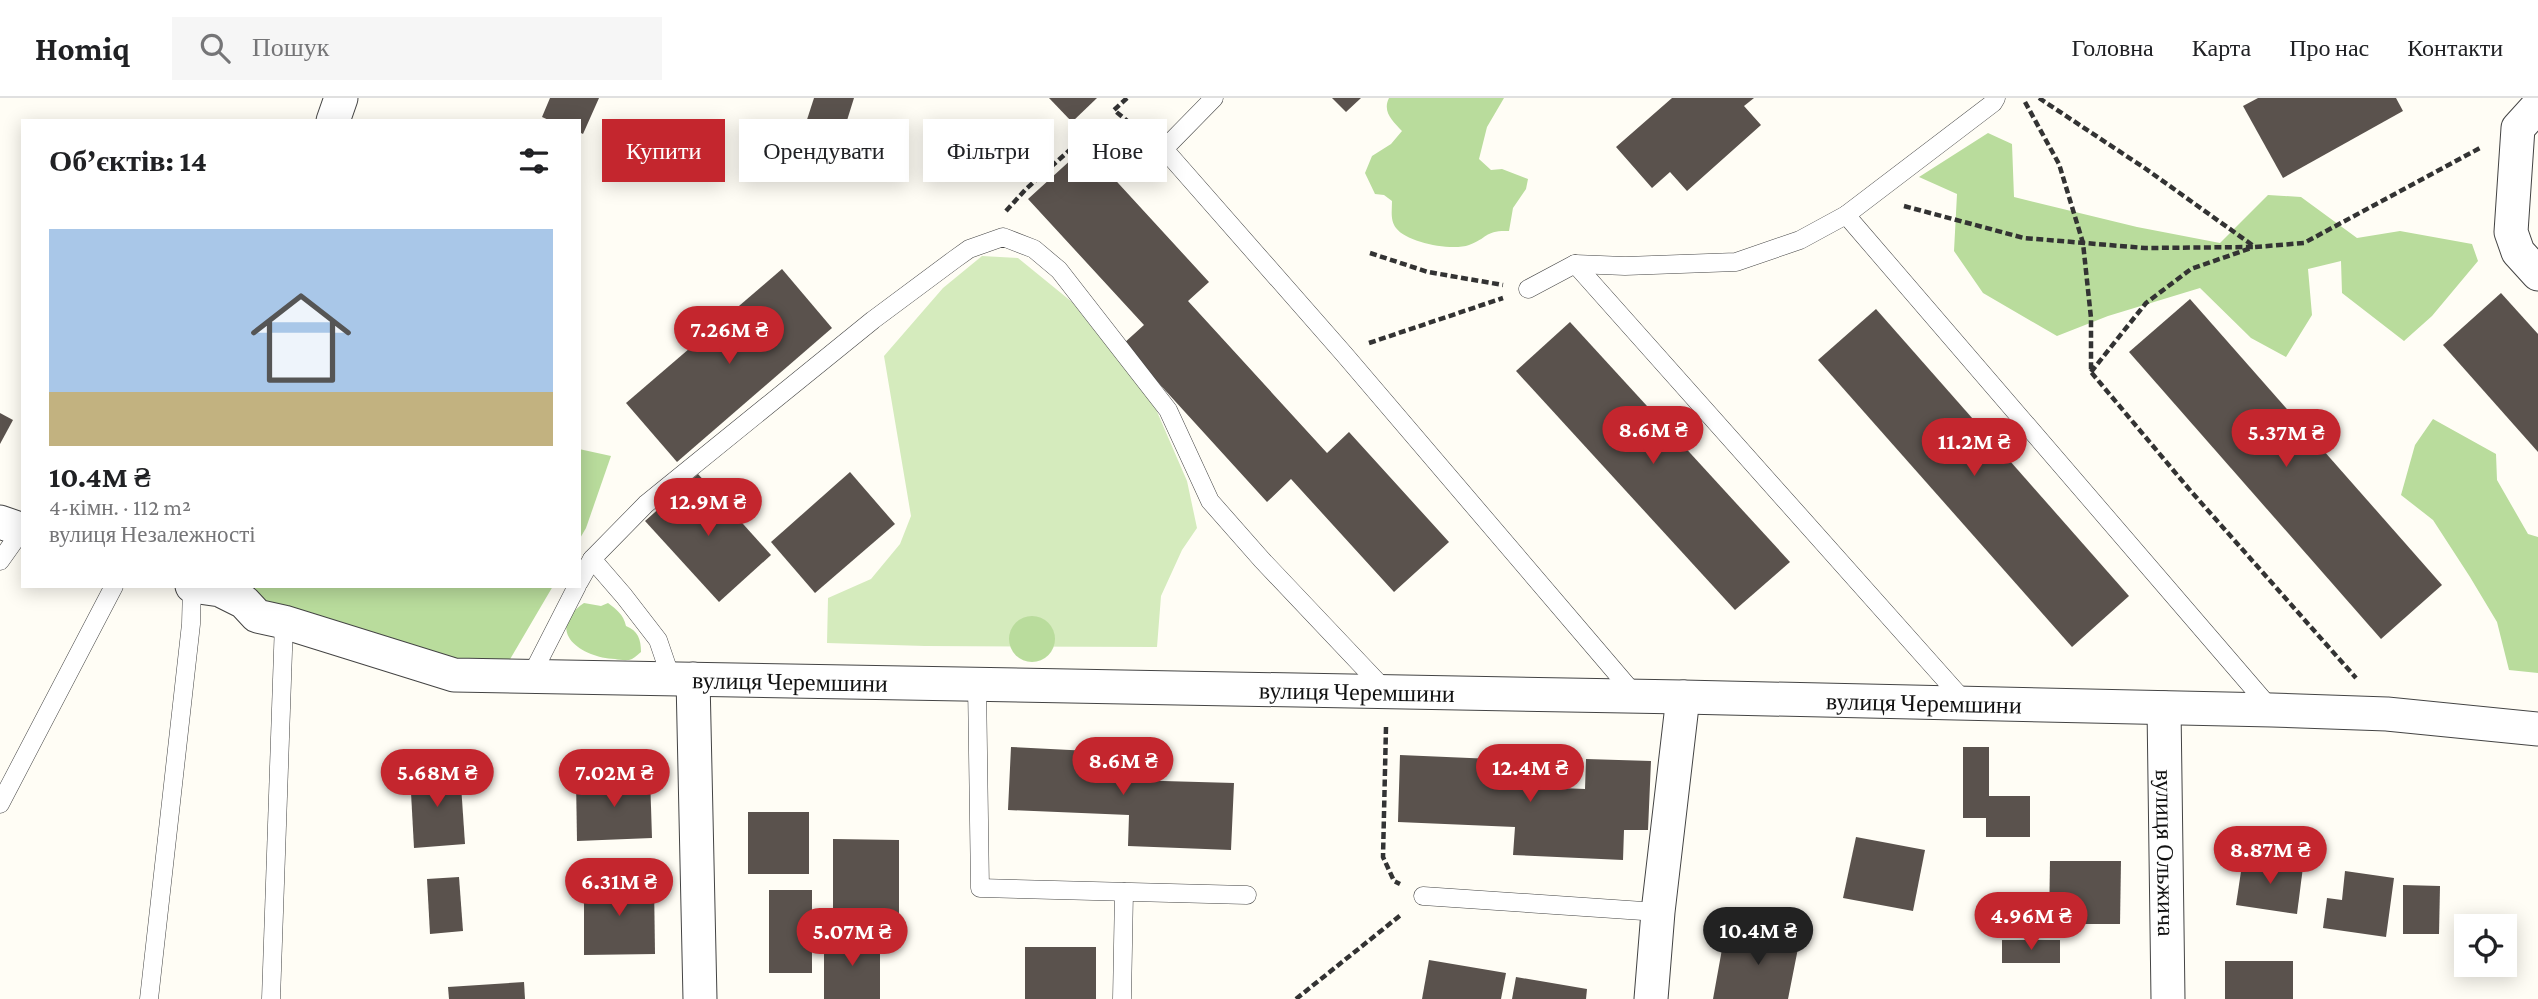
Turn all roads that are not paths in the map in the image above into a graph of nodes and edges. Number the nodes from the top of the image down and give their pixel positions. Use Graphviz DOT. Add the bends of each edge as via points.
graph roads {
  1 [pos="341,98"];
  2 [pos="1214,98"];
  3 [pos="1996,98"];
  4 [pos="2528,117"];
  5 [pos="333,119"];
  6 [pos="1846,215"];
  7 [pos="1575,264"];
  8 [pos="2538,274"];
  9 [pos="1528,289"];
  10 [pos="0,523"];
  11 [pos="21,529"];
  12 [pos="21,533"];
  13 [pos="592,559"];
  14 [pos="0,561"];
  15 [pos="581,579"];
  16 [pos="113,588"];
  17 [pos="192,588"];
  18 [pos="206,588"];
  19 [pos="576,588"];
  20 [pos="284,622"];
  21 [pos="531,676"];
  22 [pos="682,679"];
  23 [pos="977,684"];
  24 [pos="1387,692"];
  25 [pos="1636,696"];
  26 [pos="1683,697"];
  27 [pos="1966,703"];
  28 [pos="2164,708"];
  29 [pos="2272,710"];
  30 [pos="2538,729"];
  31 [pos="0,804"];
  32 [pos="1125,892"];
  33 [pos="1248,895"];
  34 [pos="1423,896"];
  35 [pos="1658,912"];
  36 [pos="149,999"];
  37 [pos="271,999"];
  38 [pos="700,999"];
  39 [pos="1122,999"];
  40 [pos="1651,999"];
  41 [pos="2168,999"];
  1 -- 5 [label="street"];
  2 -- 25 [label="lane" via="1164,149"];
  3 -- 6 [label="lane"];
  4 -- 8 [label="street" via="2511,232 2518,252"];
  6 -- 7 [label="lane" via="1800,240 1736,262"];
  6 -- 29 [label="lane"];
  7 -- 9 [label="lane"];
  7 -- 27 [label="lane"];
  10 -- 11 [label="street"];
  12 -- 14 [label="lane"];
  13 -- 15 [label="lane"];
  13 -- 22 [label="lane" via="658,640"];
  13 -- 24 [label="lane" via="646,504 873,320 969,249 1003,237 1034,249 1059,270 1168,410 1210,501"];
  16 -- 31 [label="lane"];
  17 -- 36 [label="lane"];
  18 -- 20 [label="street, вулиця Черемшини" via="244,602 257,616"];
  19 -- 21 [label="lane"];
  20 -- 21 [label="street, вулиця Черемшини" via="454,675"];
  20 -- 37 [label="lane"];
  21 -- 22 [label="street, вулиця Черемшини"];
  22 -- 23 [label="street, вулиця Черемшини"];
  22 -- 38 [label="street"];
  23 -- 24 [label="street, вулиця Черемшини"];
  23 -- 32 [label="lane" via="980,888"];
  24 -- 25 [label="street, вулиця Черемшини"];
  25 -- 26 [label="street, вулиця Черемшини"];
  26 -- 27 [label="street, вулиця Черемшини"];
  26 -- 35 [label="street"];
  27 -- 28 [label="street, вулиця Черемшини"];
  28 -- 29 [label="street, вулиця Черемшини"];
  28 -- 41 [label="street, вулиця Ольжича"];
  29 -- 30 [label="street, вулиця Черемшини" via="2388,714"];
  32 -- 33 [label="lane"];
  32 -- 39 [label="lane"];
  34 -- 35 [label="lane"];
  35 -- 40 [label="street"];
}
